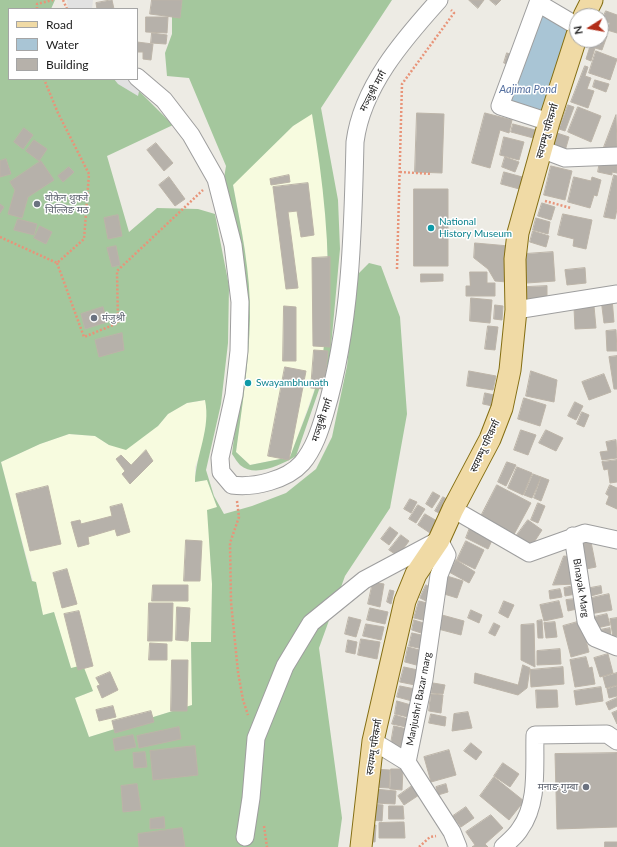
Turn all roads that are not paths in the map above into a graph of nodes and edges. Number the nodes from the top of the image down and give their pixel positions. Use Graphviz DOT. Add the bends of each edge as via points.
graph roads {
  1 [pos="442,2"];
  2 [pos="569,21"];
  3 [pos="573,48"];
  4 [pos="138,78"];
  5 [pos="549,122"];
  6 [pos="541,148"];
  7 [pos="617,156"];
  8 [pos="617,294"];
  9 [pos="516,310"];
  10 [pos="453,509"];
  11 [pos="573,536"];
  12 [pos="439,540"];
  13 [pos="617,540"];
  14 [pos="617,647"];
  15 [pos="373,741"];
  16 [pos="617,741"];
  17 [pos="407,762"];
  18 [pos="246,837"];
  19 [pos="361,847"];
  20 [pos="458,847"];
  21 [pos="503,847"];
  1 -- 4 [label="street, मञ्जुश्री मार्ग" via="394,54 362,110 355,142 351,265 332,390 318,435 302,463 288,474 261,483 232,485 221,472 220,458 234,395 239,351 240,302 234,245 216,179 191,135 164,100"];
  2 -- 5 [label="street" via="538,2 500,106"];
  3 -- 5 [label="main road, स्वयम्भू परिकर्मा"];
  5 -- 6 [label="main road, स्वयम्भू परिकर्मा"];
  6 -- 7 [label="street" via="566,158"];
  6 -- 9 [label="main road, स्वयम्भू परिकर्मा" via="518,233 515,260"];
  8 -- 9 [label="street"];
  9 -- 10 [label="main road, स्वयम्भू परिकर्मा" via="510,370 502,408 490,439"];
  10 -- 11 [label="street" via="529,553"];
  10 -- 12 [label="main road, स्वयम्भू परिकर्मा"];
  11 -- 13 [label="street" via="585,533"];
  11 -- 14 [label="street, Binayak Marg" via="586,621 595,638"];
  12 -- 15 [label="main road, स्वयम्भू परिकर्मा" via="416,574 405,601"];
  12 -- 17 [label="street, Manjushri Bazar marg" via="447,555 438,575 424,679"];
  12 -- 18 [label="street" via="364,580 311,624 286,666 256,738"];
  15 -- 17 [label="street"];
  15 -- 19 [label="main road, स्वयम्भू परिकर्मा"];
  16 -- 21 [label="street" via="607,734 535,735 533,796 520,830"];
  17 -- 20 [label="street" via="452,832"];
}
